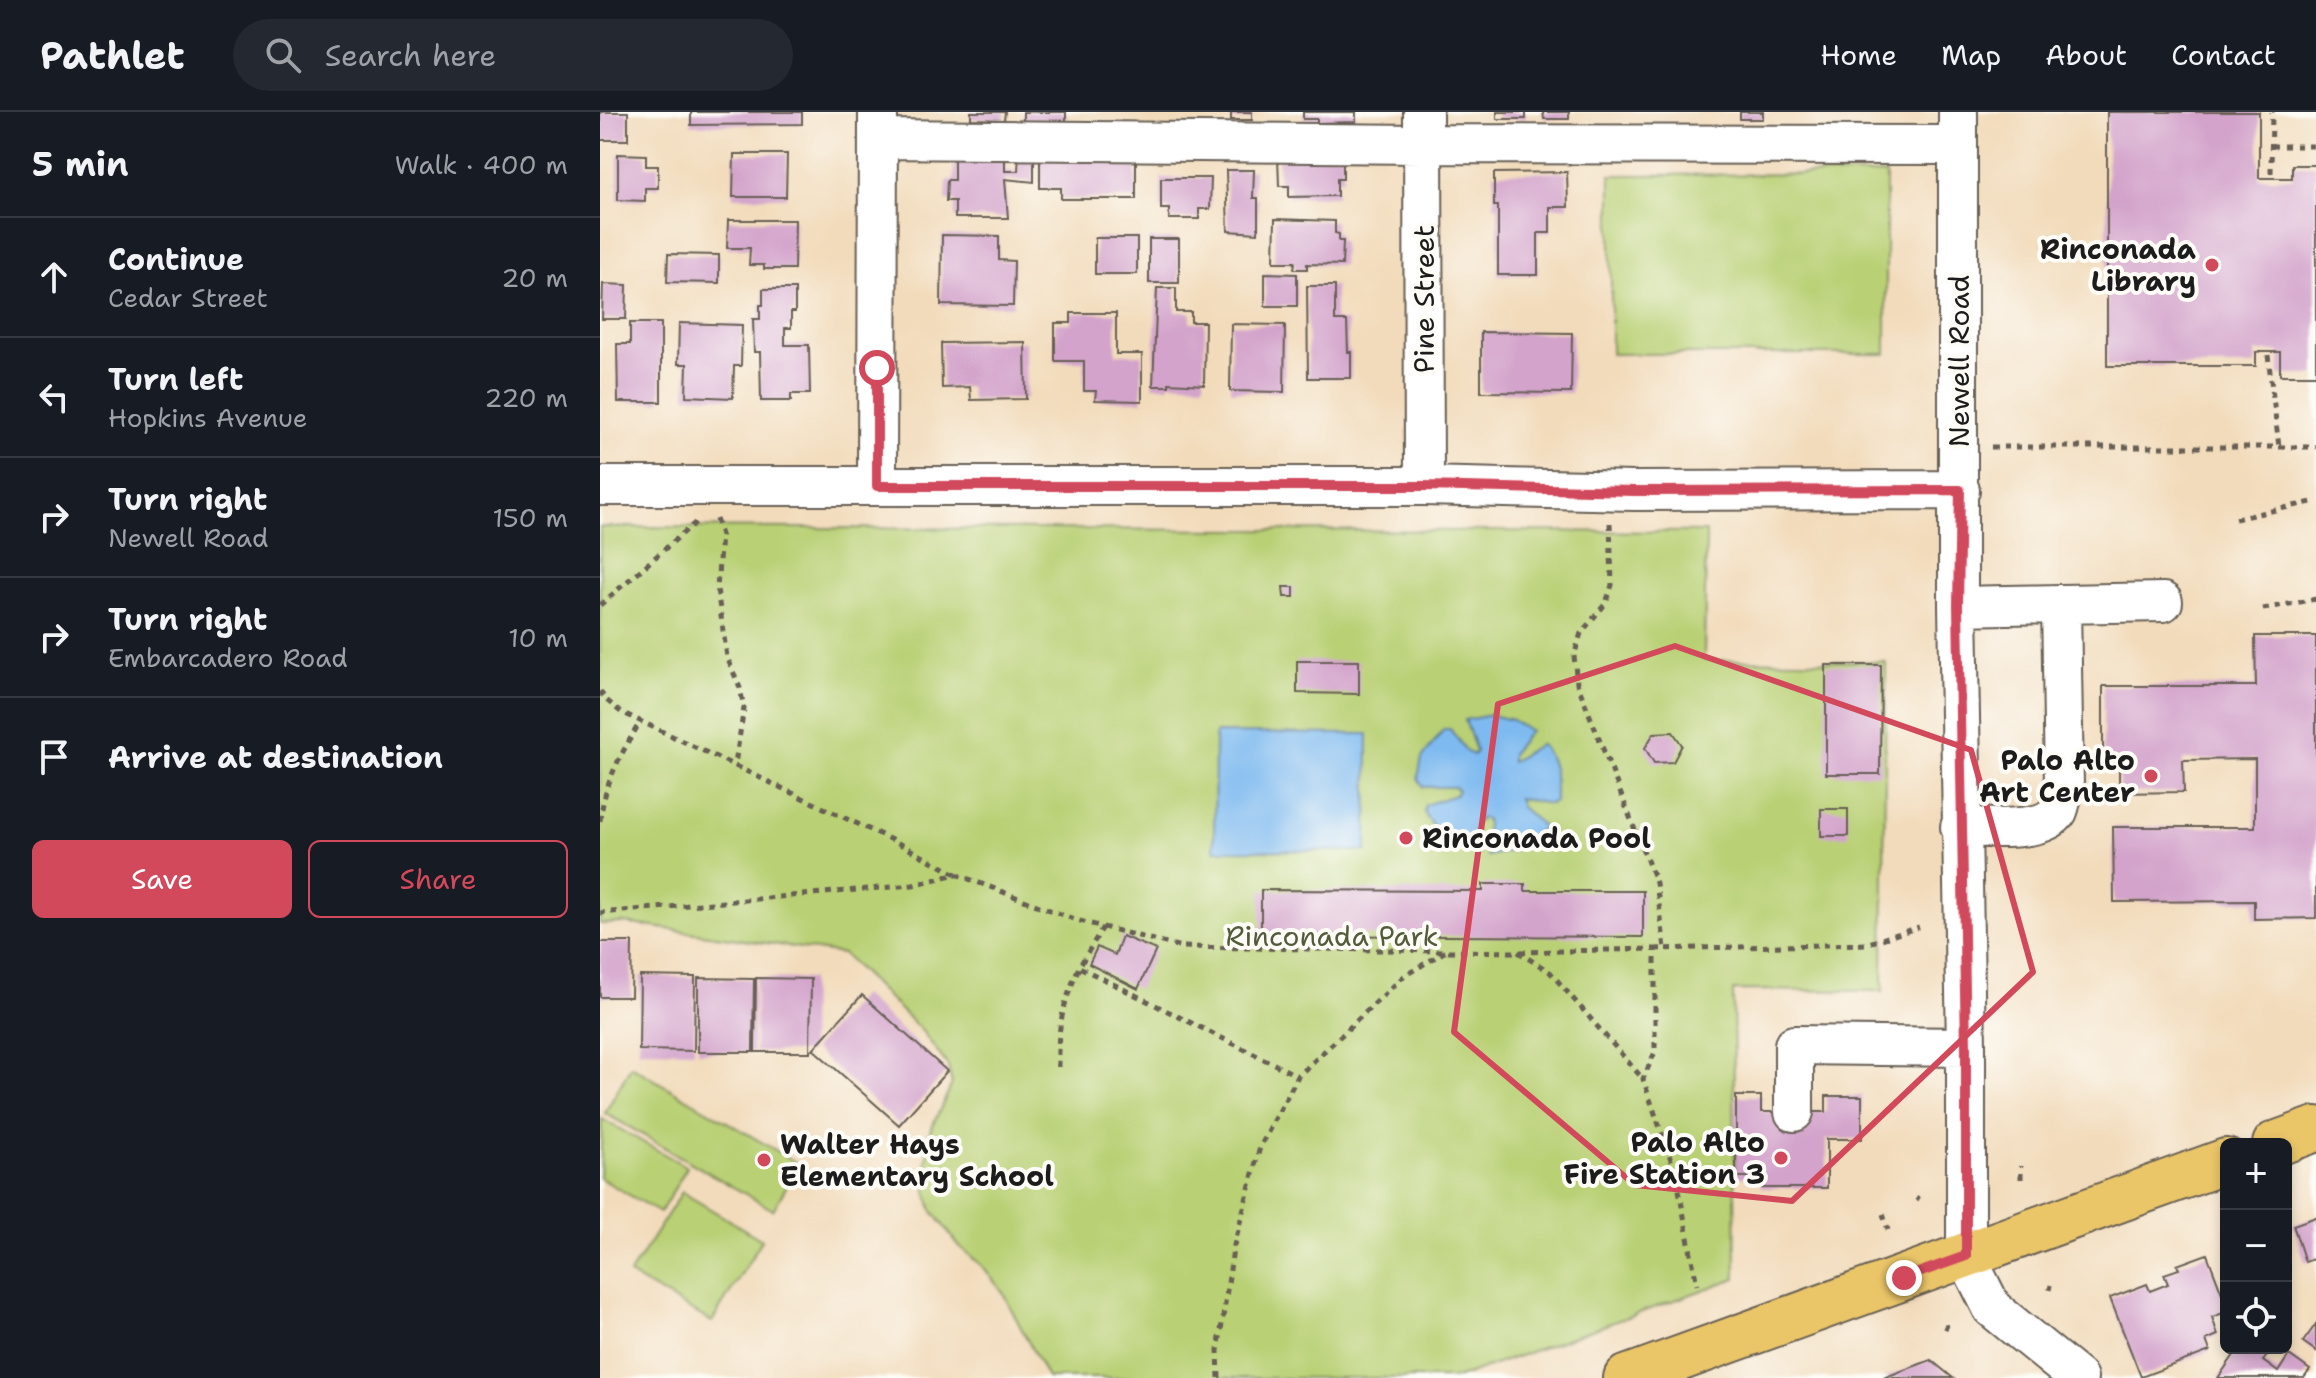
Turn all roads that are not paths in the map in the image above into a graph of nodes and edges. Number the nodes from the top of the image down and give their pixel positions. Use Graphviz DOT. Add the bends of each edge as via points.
graph roads {
  1 [pos="878,126"];
  2 [pos="1423,128"];
  3 [pos="1958,128"];
  4 [pos="600,486"];
  5 [pos="877,486"];
  6 [pos="1424,486"];
  7 [pos="1960,490"];
  8 [pos="2163,602"];
  9 [pos="2061,604"];
  10 [pos="1958,606"];
  11 [pos="1960,827"];
  12 [pos="1966,1047"];
  13 [pos="1794,1112"];
  14 [pos="2316,1129"];
  15 [pos="2291,1138"];
  16 [pos="2220,1163"];
  17 [pos="1966,1256"];
  18 [pos="1626,1378"];
  19 [pos="2078,1378"];
  1 -- 2 [label="street"];
  1 -- 5 [label="street"];
  2 -- 3 [label="street"];
  2 -- 6 [label="street, Pine Street"];
  3 -- 7 [label="street, Newell Road"];
  4 -- 5 [label="street" via="715,497"];
  5 -- 6 [label="street"];
  6 -- 7 [label="street"];
  7 -- 10 [label="street, Newell Road"];
  8 -- 9 [label="street"];
  9 -- 10 [label="street"];
  9 -- 11 [label="street" via="2064,786 2058,811 2032,827"];
  10 -- 11 [label="street, Newell Road"];
  11 -- 12 [label="street, Newell Road"];
  12 -- 13 [label="street" via="1794,1045"];
  12 -- 17 [label="street, Newell Road"];
  14 -- 15 [label="main road"];
  16 -- 17 [label="main road"];
  17 -- 18 [label="main road"];
  17 -- 19 [label="street, Newell Road" via="1992,1308"];
}
